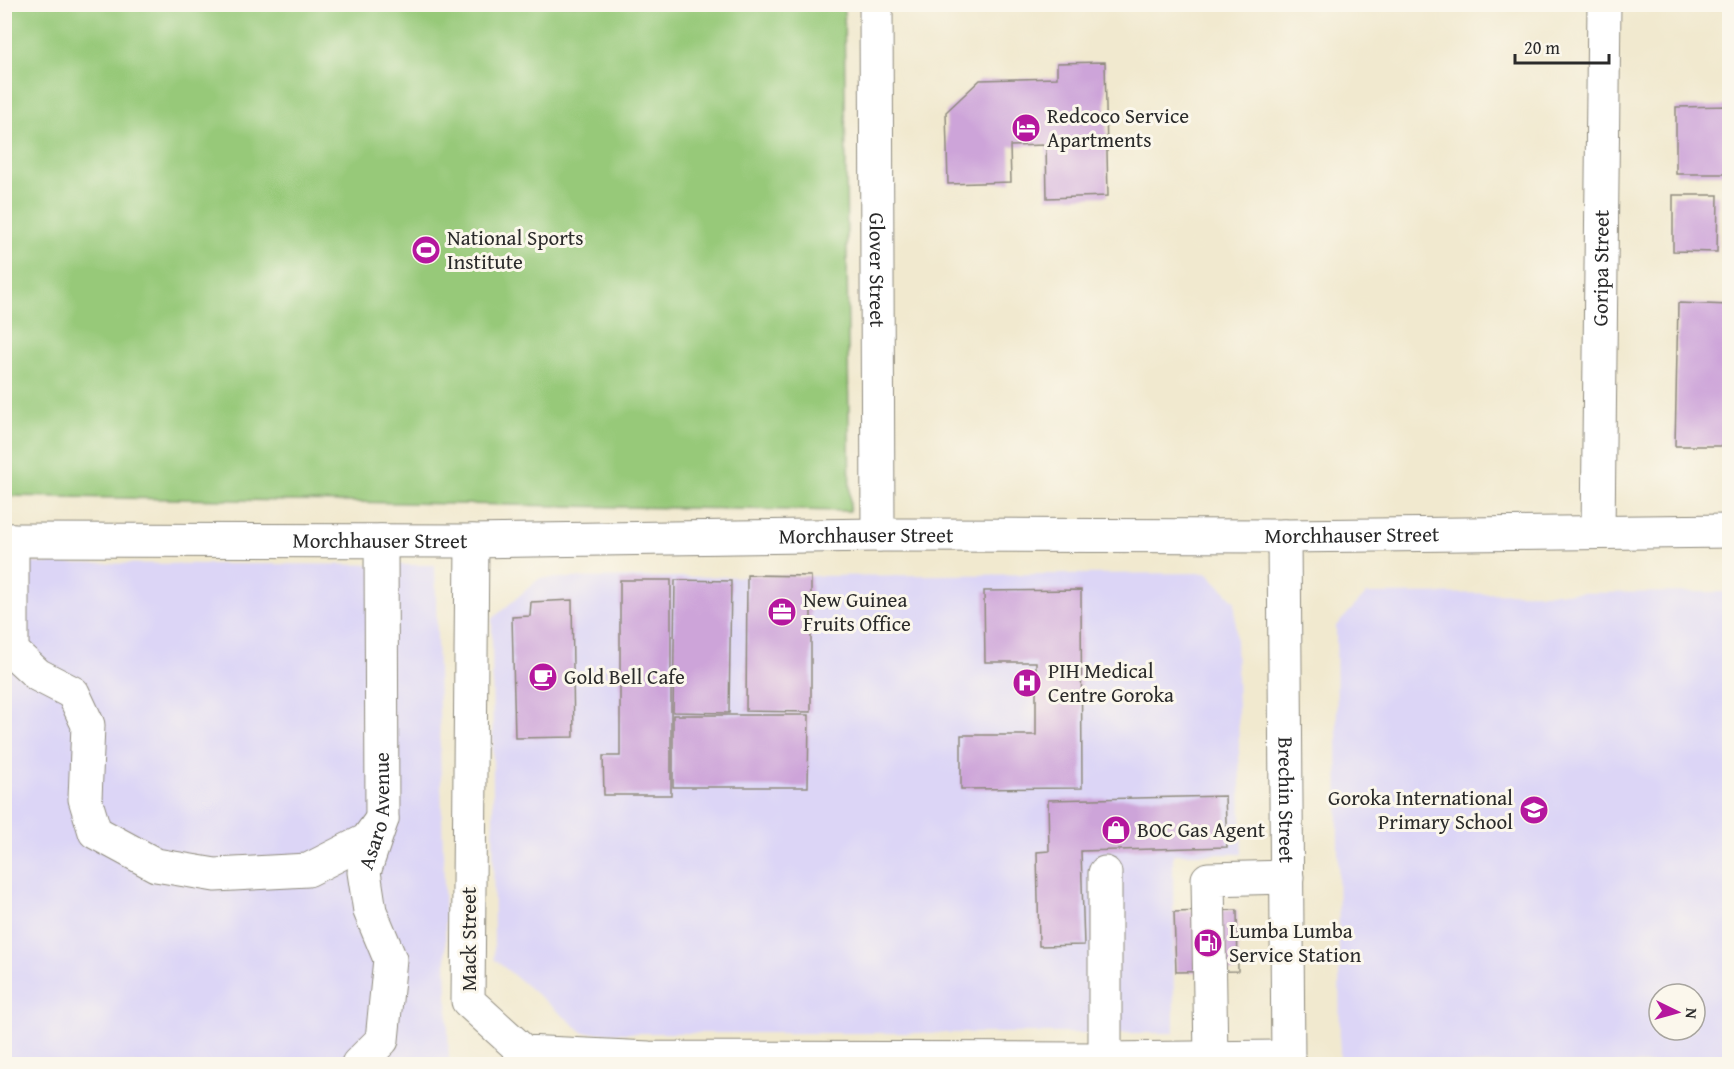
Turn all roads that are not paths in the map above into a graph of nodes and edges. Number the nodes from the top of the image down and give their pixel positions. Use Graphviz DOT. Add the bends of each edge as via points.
graph roads {
  1 [pos="876,4"];
  2 [pos="1604,4"];
  3 [pos="1730,531"];
  4 [pos="1598,532"];
  5 [pos="878,535"];
  6 [pos="1284,536"];
  7 [pos="8,540"];
  8 [pos="381,541"];
  9 [pos="472,541"];
  10 [pos="8,655"];
  11 [pos="382,819"];
  12 [pos="1105,873"];
  13 [pos="1287,877"];
  14 [pos="1105,1059"];
  15 [pos="1211,1059"];
  16 [pos="1288,1061"];
  17 [pos="358,1065"];
  1 -- 5 [label="street, Glover Street"];
  2 -- 4 [label="street, Goripa Street"];
  3 -- 4 [label="street, Morchhauser Street"];
  4 -- 6 [label="street, Morchhauser Street"];
  5 -- 6 [label="street, Morchhauser Street"];
  5 -- 9 [label="street, Morchhauser Street"];
  6 -- 13 [label="street, Brechin Street"];
  7 -- 8 [label="street, Morchhauser Street"];
  7 -- 10 [label="street"];
  8 -- 9 [label="street, Morchhauser Street"];
  8 -- 11 [label="street, Asaro Avenue"];
  9 -- 14 [label="street, Mack Street" via="468,1001 524,1052 649,1058"];
  10 -- 11 [label="street" via="73,693 88,725 84,799 95,832 156,866 216,875 308,870 367,840"];
  11 -- 17 [label="street, Asaro Avenue" via="364,872 370,911 390,960 389,971 382,1040"];
  12 -- 14 [label="street"];
  13 -- 15 [label="street" via="1208,879"];
  13 -- 16 [label="street, Brechin Street"];
  14 -- 15 [label="street, Mack Street"];
  15 -- 16 [label="street, Mack Street"];
}
